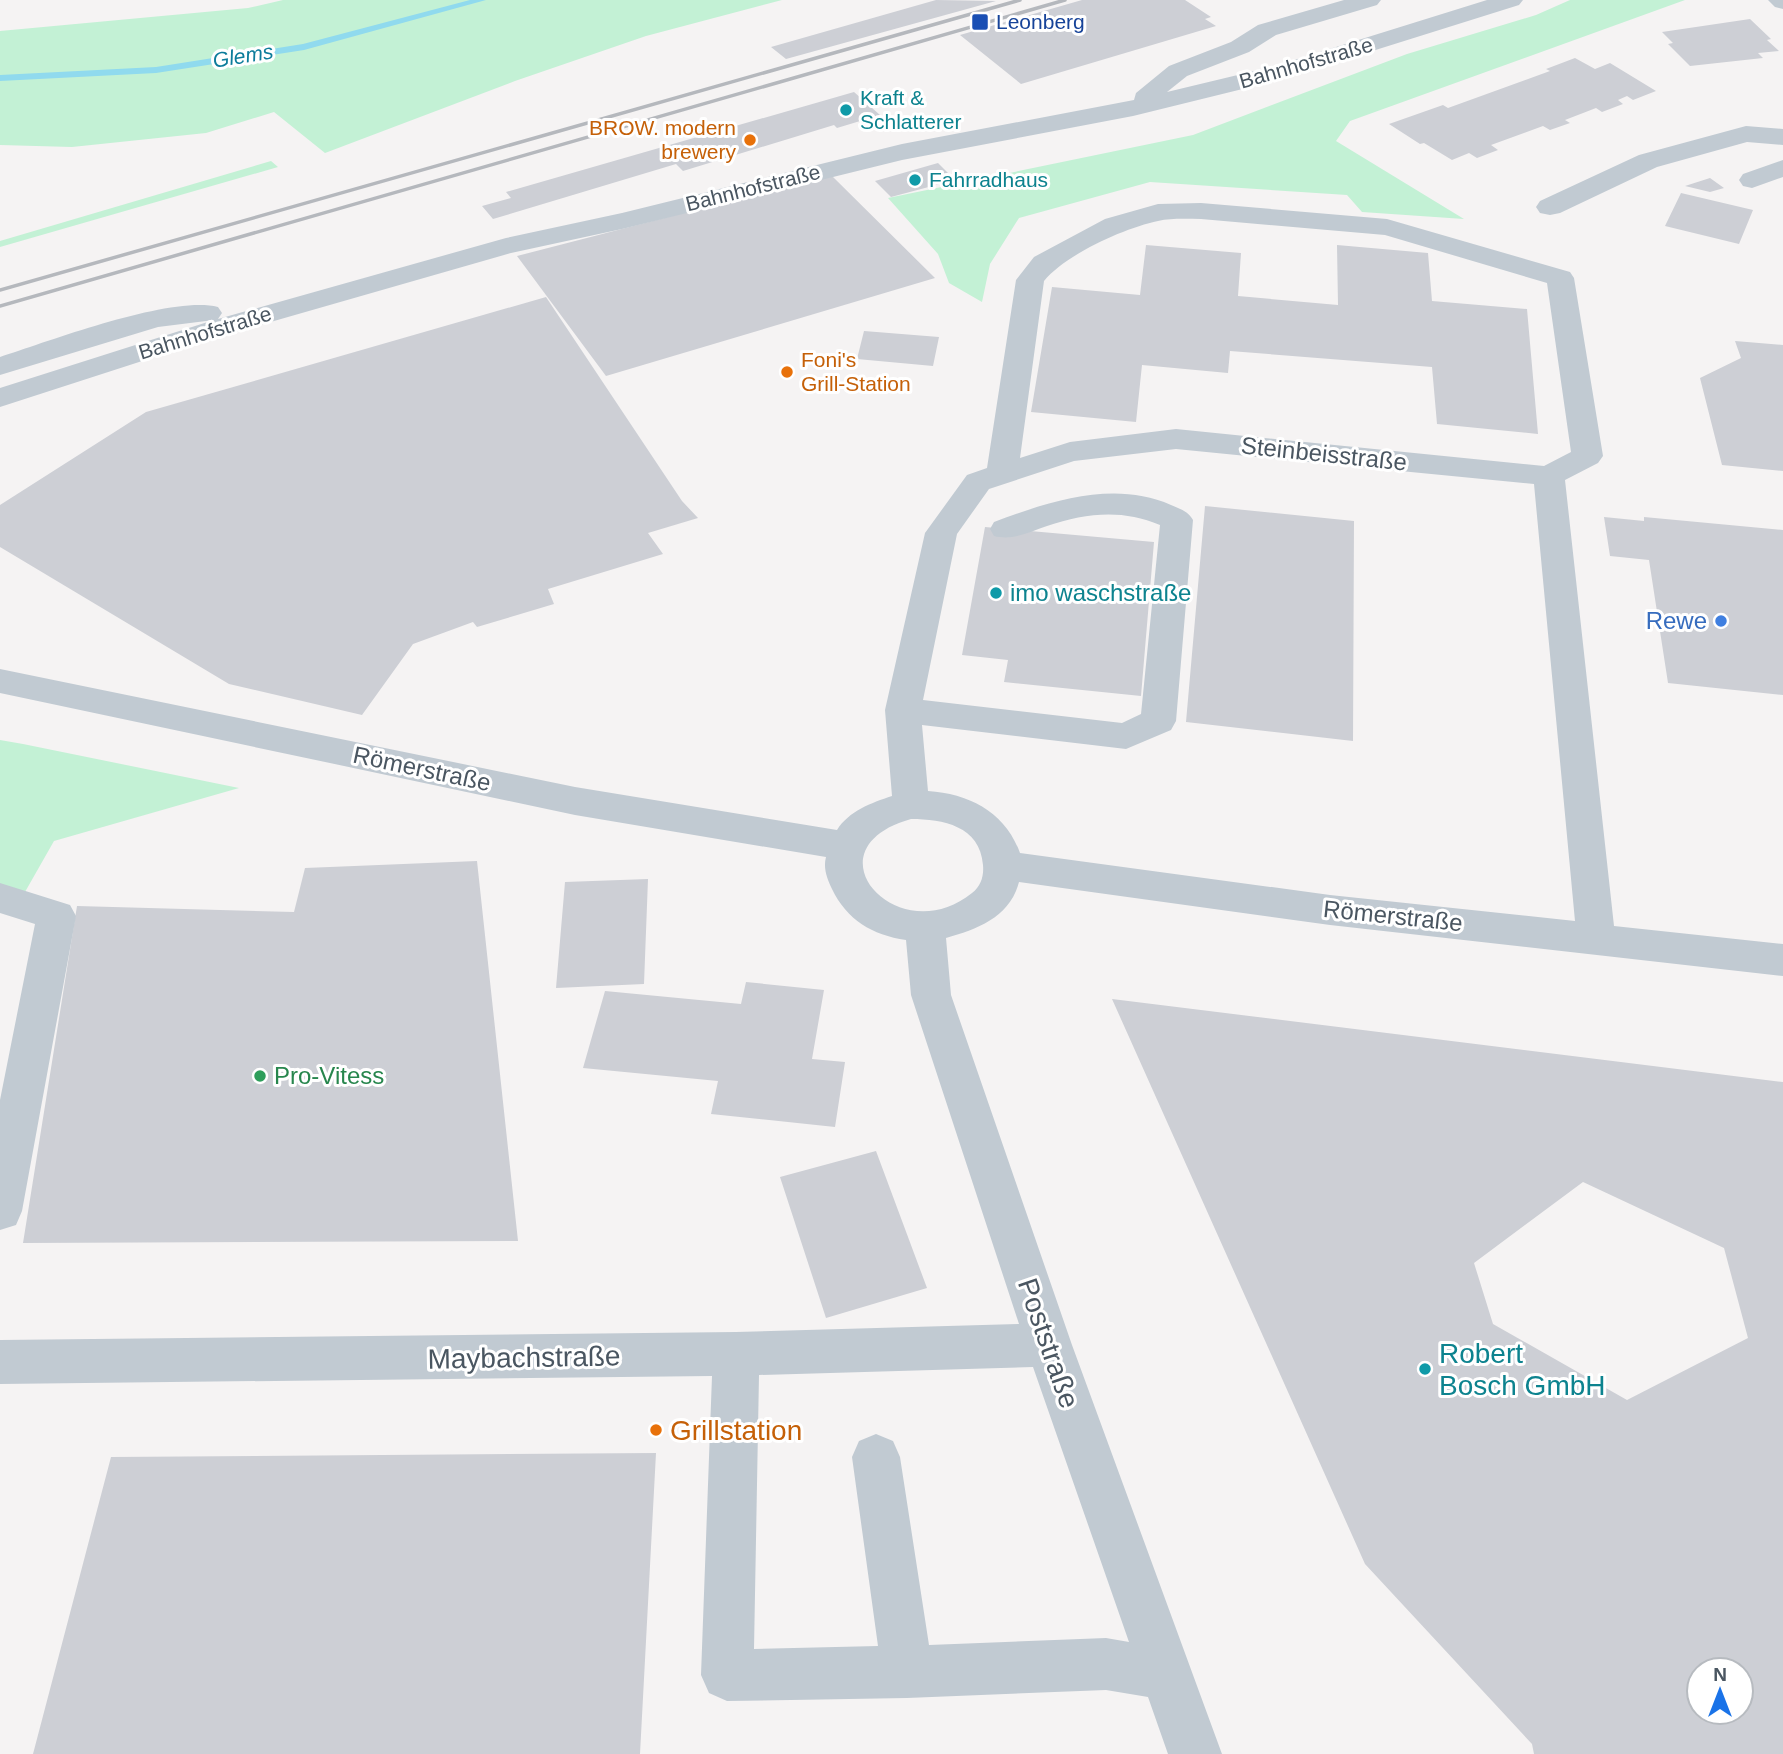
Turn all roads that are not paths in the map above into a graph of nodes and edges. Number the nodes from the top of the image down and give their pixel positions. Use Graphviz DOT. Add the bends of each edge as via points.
graph roads {
  1 [pos="1369,0"];
  2 [pos="1511,0"];
  3 [pos="1259,7"];
  4 [pos="1267,30"];
  5 [pos="1133,108"];
  6 [pos="1783,137"];
  7 [pos="1783,169"];
  8 [pos="1752,180"];
  9 [pos="1550,207"];
  10 [pos="304,303"];
  11 [pos="0,366"];
  12 [pos="0,398"];
  13 [pos="1002,475"];
  14 [pos="1549,476"];
  15 [pos="1006,529"];
  16 [pos="0,681"];
  17 [pos="903,710"];
  18 [pos="911,805"];
  19 [pos="846,846"];
  20 [pos="1004,865"];
  21 [pos="0,898"];
  22 [pos="925,927"];
  23 [pos="1596,938"];
  24 [pos="1783,960"];
  25 [pos="0,1211"];
  26 [pos="1049,1345"];
  27 [pos="736,1354"];
  28 [pos="0,1362"];
  29 [pos="876,1457"];
  30 [pos="907,1672"];
  31 [pos="1165,1674"];
  32 [pos="1195,1754"];
  1 -- 4 [label="street"];
  2 -- 5 [label="street, Bahnhofstraße" via="1283,72"];
  3 -- 4 [label="street"];
  4 -- 5 [label="street" via="1240,47 1178,71"];
  5 -- 10 [label="street, Bahnhofstraße" via="902,152 622,224 506,246"];
  6 -- 9 [label="street" via="1746,134 1648,160"];
  7 -- 8 [label="street"];
  10 -- 11 [label="street" via="155,319"];
  10 -- 12 [label="street, Bahnhofstraße"];
  13 -- 14 [label="street, Steinbeisstraße" via="1070,452 1176,439"];
  13 -- 14 [label="street" via="1030,280 1045,262 1115,225 1158,212 1201,211 1387,227 1560,278 1587,456"];
  13 -- 17 [label="street, Steinbeisstraße" via="978,482 941,533"];
  14 -- 23 [label="street" via="1590,723"];
  15 -- 17 [label="street" via="1087,505 1142,506 1177,520 1158,721 1126,736"];
  16 -- 19 [label="street, Römerstraße" via="575,801"];
  17 -- 18 [label="street, Steinbeisstraße"];
  18 -- 19 [label="street" via="871,818"];
  18 -- 20 [label="street" via="938,805 984,826 999,844"];
  19 -- 22 [label="street" via="846,883 858,901 899,924"];
  20 -- 22 [label="street" via="990,901 950,924"];
  20 -- 23 [label="street, Römerstraße" via="1330,910"];
  21 -- 25 [label="street" via="56,916"];
  22 -- 26 [label="street, Poststraße" via="931,995"];
  23 -- 24 [label="street, Römerstraße"];
  26 -- 27 [label="street, Maybachstraße"];
  26 -- 31 [label="street, Poststraße"];
  27 -- 28 [label="street, Maybachstraße"];
  27 -- 30 [label="street" via="727,1675"];
  29 -- 30 [label="street"];
  30 -- 31 [label="street" via="1106,1664"];
  31 -- 32 [label="street, Poststraße"];
}
